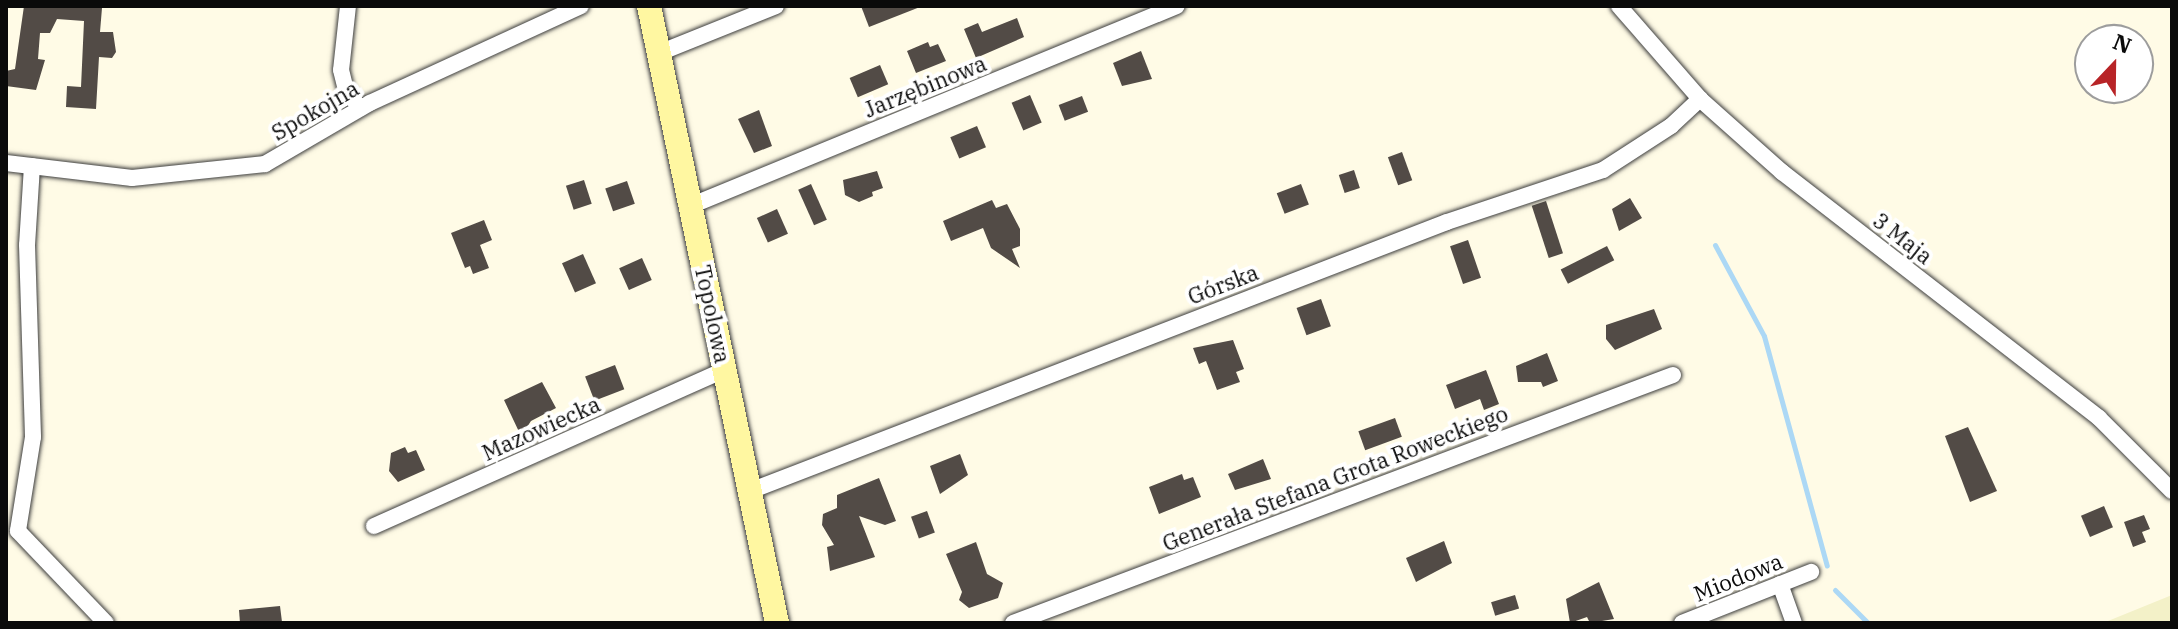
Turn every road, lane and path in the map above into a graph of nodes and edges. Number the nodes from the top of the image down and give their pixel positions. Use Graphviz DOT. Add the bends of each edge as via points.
graph roads {
  1 [pos="348,6"];
  2 [pos="581,6"];
  3 [pos="649,6"];
  4 [pos="776,6"];
  5 [pos="1177,6"];
  6 [pos="1619,6"];
  7 [pos="659,53"];
  8 [pos="1700,99"];
  9 [pos="360,108"];
  10 [pos="6,163"];
  11 [pos="32,166"];
  12 [pos="690,206"];
  13 [pos="725,370"];
  14 [pos="1673,375"];
  15 [pos="750,491"];
  16 [pos="2172,491"];
  17 [pos="374,526"];
  18 [pos="1811,572"];
  19 [pos="1780,584"];
  20 [pos="106,623"];
  21 [pos="777,623"];
  22 [pos="1013,623"];
  23 [pos="1682,623"];
  24 [pos="1794,623"];
  1 -- 9 [label="street" via="341,70 346,90"];
  2 -- 9 [label="street, Spokojna"];
  3 -- 7 [label="street, Topolowa"];
  4 -- 7 [label="street"];
  5 -- 12 [label="street, Jarzębinowa"];
  6 -- 8 [label="street, 3 Maja"];
  7 -- 12 [label="street, Topolowa"];
  8 -- 15 [label="street, Górska" via="1671,126 1603,170 1447,222"];
  8 -- 16 [label="street, 3 Maja" via="1782,172 2099,418"];
  9 -- 11 [label="street, Spokojna" via="265,164 132,178"];
  10 -- 11 [label="street, Spokojna"];
  11 -- 20 [label="street" via="27,245 33,437 18,531"];
  12 -- 13 [label="street, Topolowa"];
  13 -- 15 [label="street, Topolowa"];
  13 -- 17 [label="street, Mazowiecka"];
  14 -- 22 [label="street, Generała Stefana Grota Roweckiego"];
  15 -- 21 [label="street, Topolowa"];
  18 -- 19 [label="street, Miodowa"];
  19 -- 23 [label="street, Miodowa"];
  19 -- 24 [label="street"];
}
